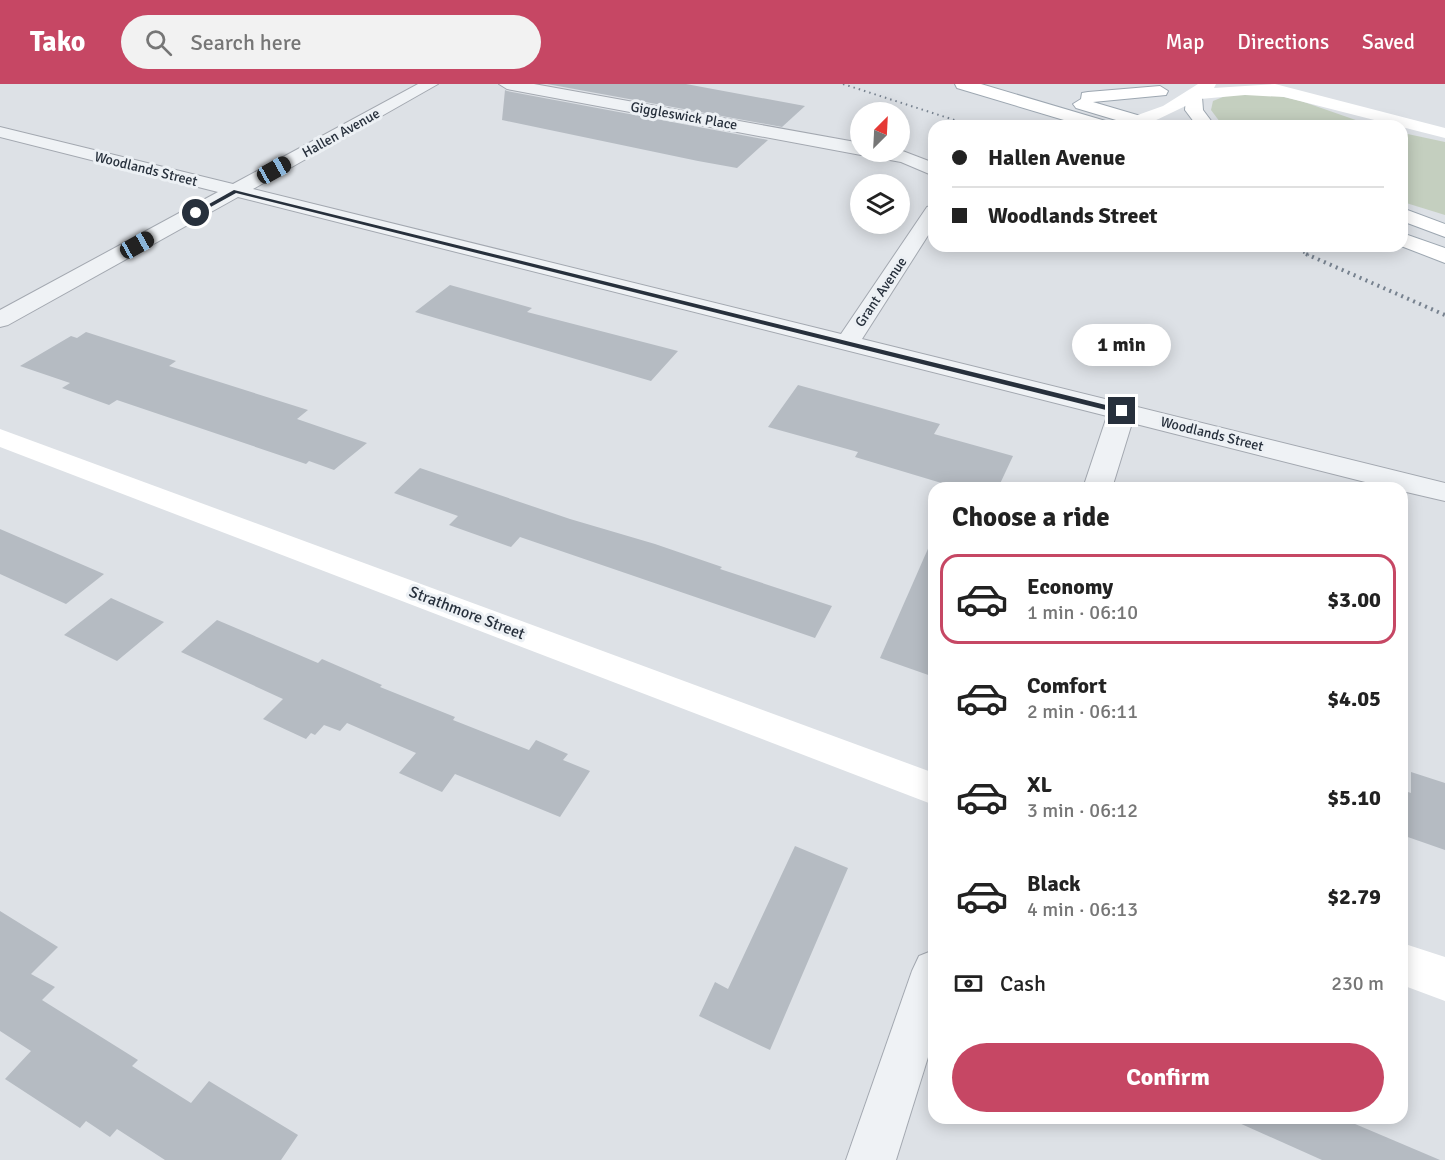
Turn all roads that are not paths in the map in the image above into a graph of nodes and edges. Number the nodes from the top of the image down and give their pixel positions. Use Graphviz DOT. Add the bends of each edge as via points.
graph roads {
  1 [pos="430,84"];
  2 [pos="507,84"];
  3 [pos="963,84"];
  4 [pos="1017,84"];
  5 [pos="1255,84"];
  6 [pos="1287,84"];
  7 [pos="1165,87"];
  8 [pos="1201,92"];
  9 [pos="1070,96"];
  10 [pos="1329,102"];
  11 [pos="1083,120"];
  12 [pos="1113,120"];
  13 [pos="1121,120"];
  14 [pos="1154,120"];
  15 [pos="1202,120"];
  16 [pos="1396,120"];
  17 [pos="1408,123"];
  18 [pos="0,132"];
  19 [pos="1445,133"];
  20 [pos="850,147"];
  21 [pos="910,159"];
  22 [pos="928,167"];
  23 [pos="236,191"];
  24 [pos="1408,216"];
  25 [pos="1408,216"];
  26 [pos="928,220"];
  27 [pos="1445,226"];
  28 [pos="1445,231"];
  29 [pos="1408,241"];
  30 [pos="1445,256"];
  31 [pos="0,320"];
  32 [pos="847,343"];
  33 [pos="1122,411"];
  34 [pos="0,437"];
  35 [pos="1099,482"];
  36 [pos="1405,482"];
  37 [pos="1408,483"];
  38 [pos="1445,492"];
  39 [pos="928,787"];
  40 [pos="1408,966"];
  41 [pos="1445,980"];
  42 [pos="928,989"];
  43 [pos="871,1160"];
  1 -- 23 [label="street, Hallen Avenue"];
  2 -- 20 [label="street, Giggleswick Place"];
  3 -- 11 [label="main road"];
  4 -- 12 [label="main road"];
  5 -- 10 [label="main road"];
  6 -- 10 [label="main road"];
  7 -- 9 [label="main road" via="1102,98"];
  7 -- 13 [label="main road"];
  8 -- 10 [label="main road" via="1245,90"];
  8 -- 14 [label="main road" via="1172,105"];
  8 -- 15 [label="main road" via="1194,110"];
  10 -- 16 [label="main road"];
  17 -- 19 [label="main road"];
  18 -- 23 [label="street, Woodlands Street"];
  21 -- 22 [label="street"];
  23 -- 31 [label="street, Hallen Avenue"];
  23 -- 32 [label="street, Woodlands Street"];
  24 -- 27 [label="main road"];
  25 -- 28 [label="main road"];
  26 -- 32 [label="street, Grant Avenue"];
  29 -- 30 [label="main road"];
  32 -- 33 [label="street, Woodlands Street"];
  33 -- 35 [label="street"];
  33 -- 36 [label="street, Woodlands Street"];
  34 -- 39 [label="main road, Strathmore Street"];
  37 -- 38 [label="street, Woodlands Street"];
  40 -- 41 [label="main road"];
  42 -- 43 [label="street"];
}
